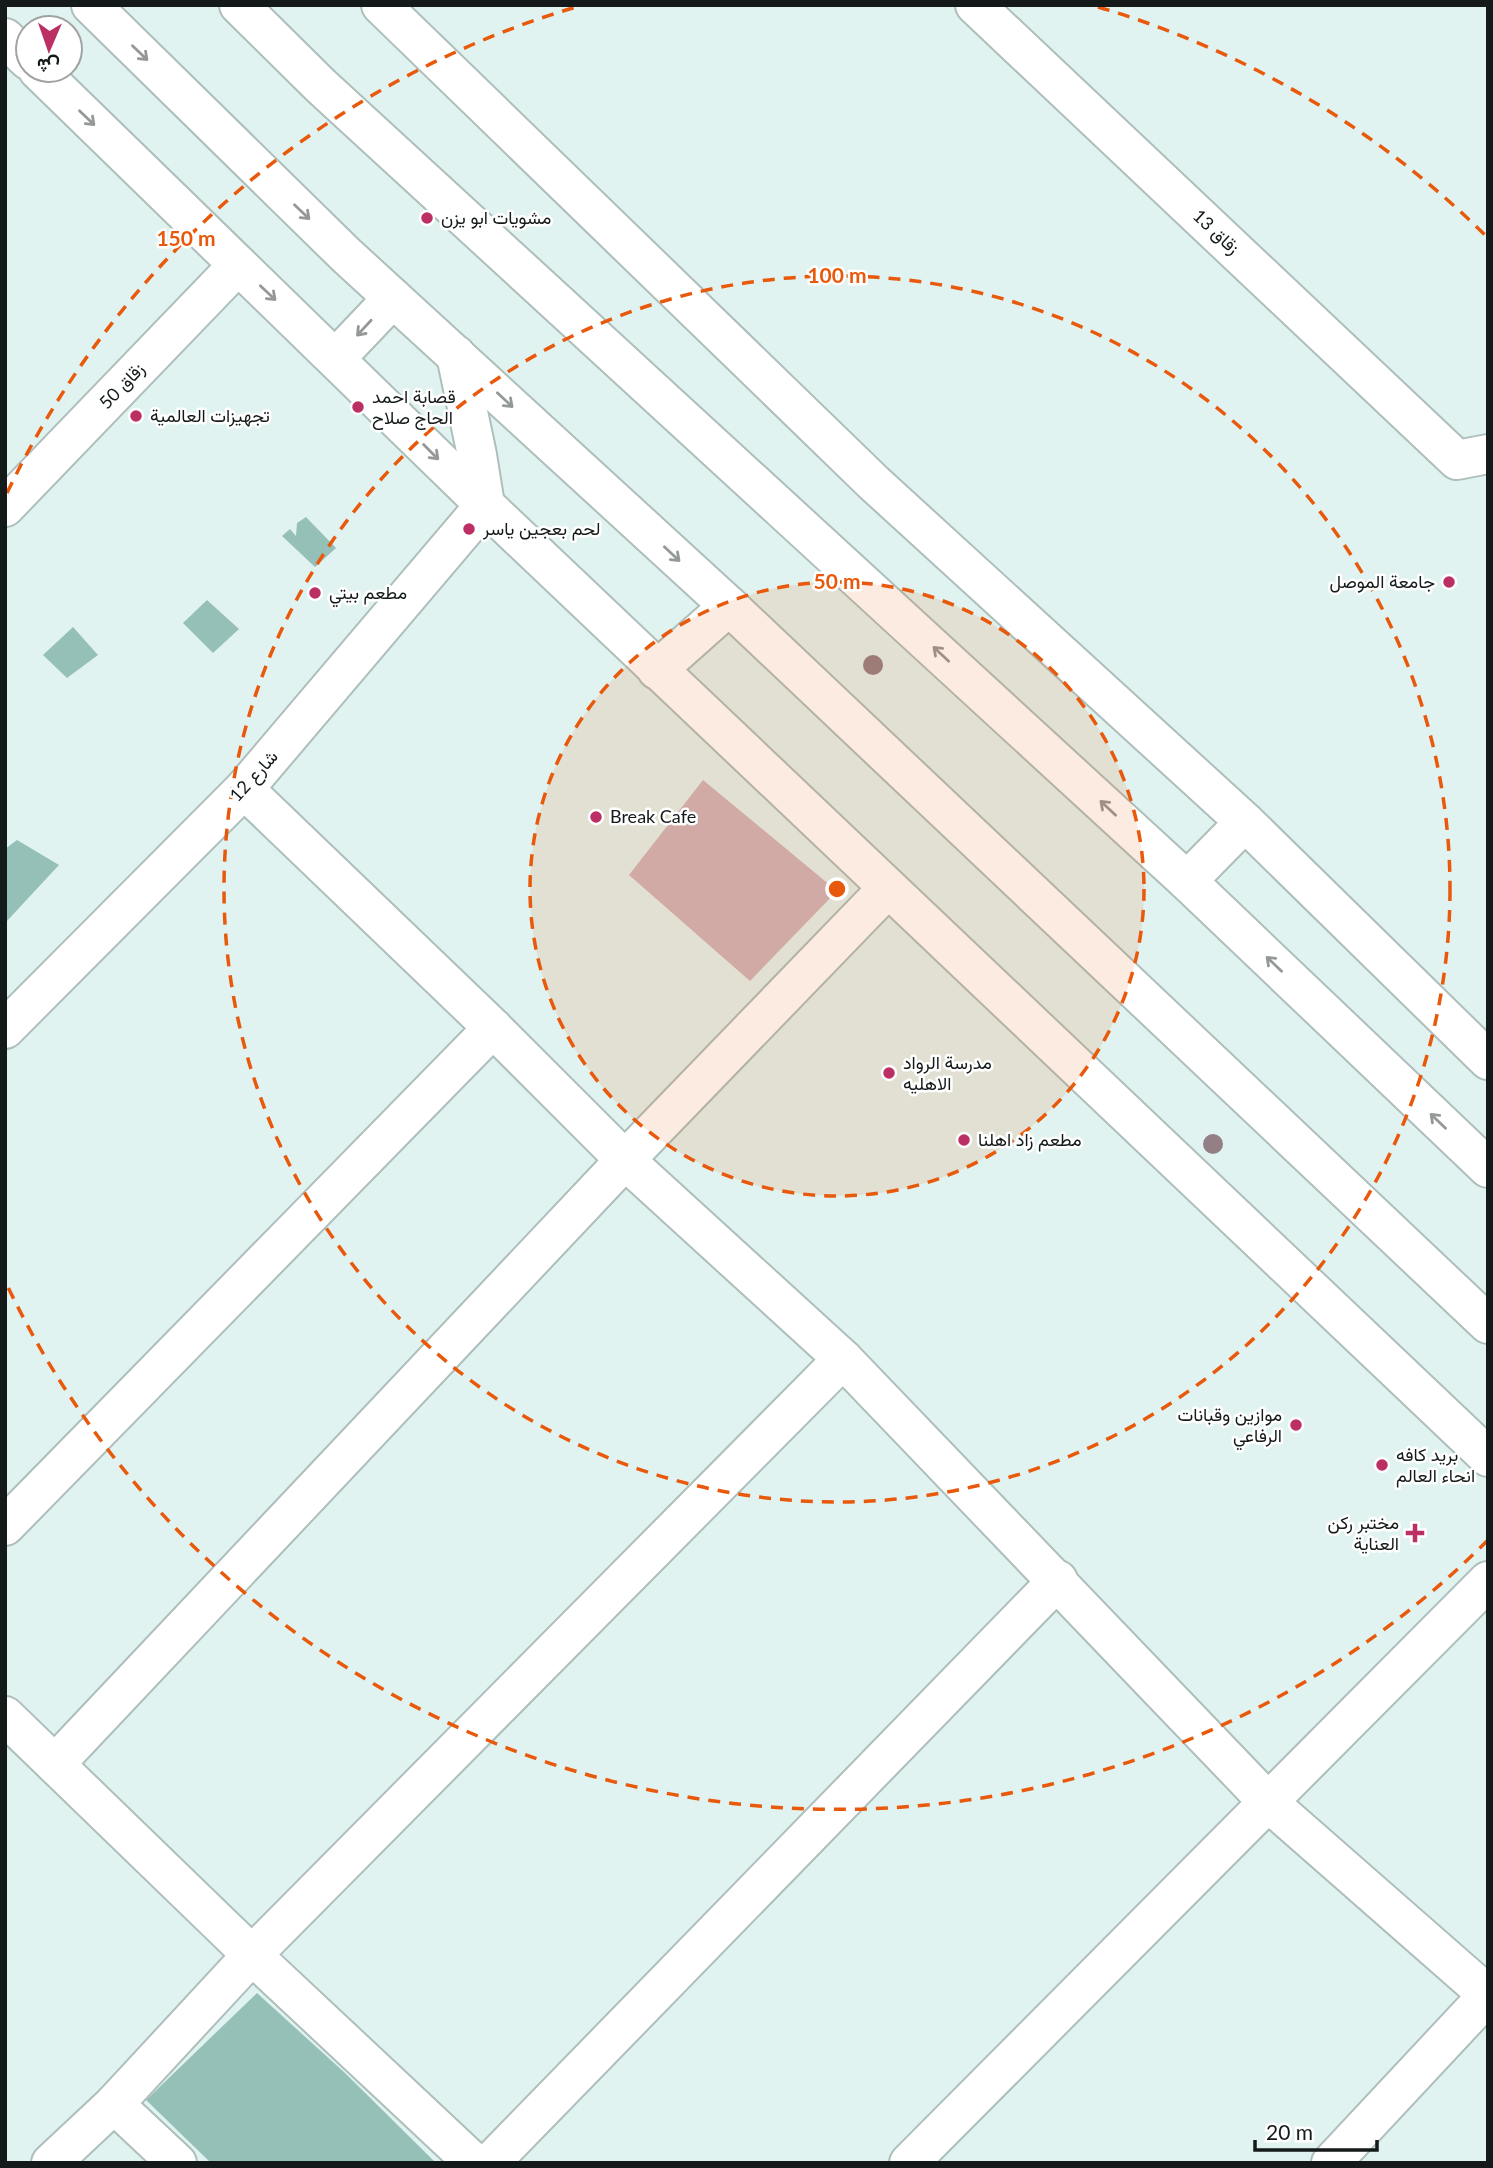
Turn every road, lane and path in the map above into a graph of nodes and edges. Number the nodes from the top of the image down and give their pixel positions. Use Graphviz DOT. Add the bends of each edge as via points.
graph roads {
  1 [pos="91,5"];
  2 [pos="239,5"];
  3 [pos="975,5"];
  4 [pos="390,8"];
  5 [pos="52,84"];
  6 [pos="238,265"];
  7 [pos="393,298"];
  8 [pos="456,355"];
  9 [pos="336,358"];
  10 [pos="1472,457"];
  11 [pos="485,505"];
  12 [pos="5,507"];
  13 [pos="729,606"];
  14 [pos="657,670"];
  15 [pos="244,789"];
  16 [pos="1245,822"];
  17 [pos="1187,881"];
  18 [pos="888,888"];
  19 [pos="493,1028"];
  20 [pos="5,1029"];
  21 [pos="1488,1060"];
  22 [pos="625,1160"];
  23 [pos="1488,1168"];
  24 [pos="1488,1324"];
  25 [pos="843,1359"];
  26 [pos="1488,1457"];
  27 [pos="5,1526"];
  28 [pos="1058,1580"];
  29 [pos="1488,1581"];
  30 [pos="5,1716"];
  31 [pos="55,1764"];
  32 [pos="1268,1802"];
  33 [pos="252,1955"];
  34 [pos="1488,1995"];
  35 [pos="114,2104"];
  36 [pos="51,2163"];
  37 [pos="177,2163"];
  38 [pos="474,2163"];
  39 [pos="490,2163"];
  40 [pos="909,2163"];
  41 [pos="1331,2163"];
  1 -- 7 [label="main road, one-way"];
  17 -- 2 [label="main road, one-way" via="321,86"];
  3 -- 10 [label="main road, زقاق 13"];
  4 -- 16 [label="main road" via="874,483"];
  5 -- 6 [label="main road, one-way"];
  6 -- 9 [label="main road, one-way"];
  6 -- 12 [label="main road, زقاق 50"];
  7 -- 8 [label="main road"];
  7 -- 9 [label="main road, one-way"];
  8 -- 11 [label="main road"];
  8 -- 13 [label="main road, one-way"];
  9 -- 11 [label="main road, one-way"];
  11 -- 14 [label="main road"];
  11 -- 15 [label="main road, شارع 12"];
  13 -- 14 [label="main road"];
  13 -- 24 [label="main road"];
  14 -- 18 [label="main road"];
  15 -- 19 [label="main road"];
  15 -- 20 [label="main road, شارع 12"];
  16 -- 17 [label="main road"];
  16 -- 21 [label="main road"];
  23 -- 17 [label="main road, one-way"];
  18 -- 22 [label="main road"];
  18 -- 26 [label="main road"];
  19 -- 22 [label="main road"];
  19 -- 27 [label="main road"];
  22 -- 25 [label="main road"];
  22 -- 31 [label="main road"];
  25 -- 28 [label="main road"];
  25 -- 33 [label="main road"];
  28 -- 32 [label="main road"];
  28 -- 39 [label="main road"];
  29 -- 32 [label="main road"];
  30 -- 31 [label="main road"];
  31 -- 33 [label="main road"];
  32 -- 34 [label="main road"];
  32 -- 40 [label="main road"];
  33 -- 35 [label="main road"];
  33 -- 38 [label="main road"];
  34 -- 41 [label="main road"];
  35 -- 36 [label="main road"];
  35 -- 37 [label="main road"];
}
